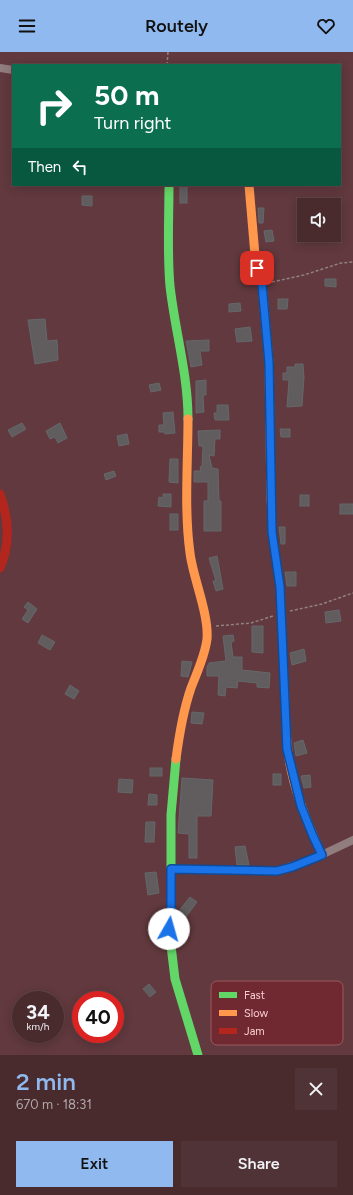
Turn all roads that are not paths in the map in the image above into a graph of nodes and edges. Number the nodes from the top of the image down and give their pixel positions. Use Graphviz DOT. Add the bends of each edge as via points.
graph roads {
  1 [pos="0,68"];
  2 [pos="12,70"];
  3 [pos="169,186"];
  4 [pos="249,186"];
  5 [pos="0,494"];
  6 [pos="0,568"];
  7 [pos="353,840"];
  8 [pos="322,855"];
  9 [pos="171,869"];
  10 [pos="198,1055"];
  1 -- 2 [label="street"];
  3 -- 9 [label="street" via="170,285 174,323 183,356 188,410 187,530 204,615 206,638 201,664 183,718 176,758 171,816"];
  4 -- 8 [label="street" via="269,363 272,532 281,593 287,749 301,806"];
  5 -- 6 [label="street" via="6,510 8,538 6,557"];
  7 -- 8 [label="street"];
  8 -- 9 [label="street" via="277,871"];
  9 -- 10 [label="street" via="171,956 175,979"];
}
